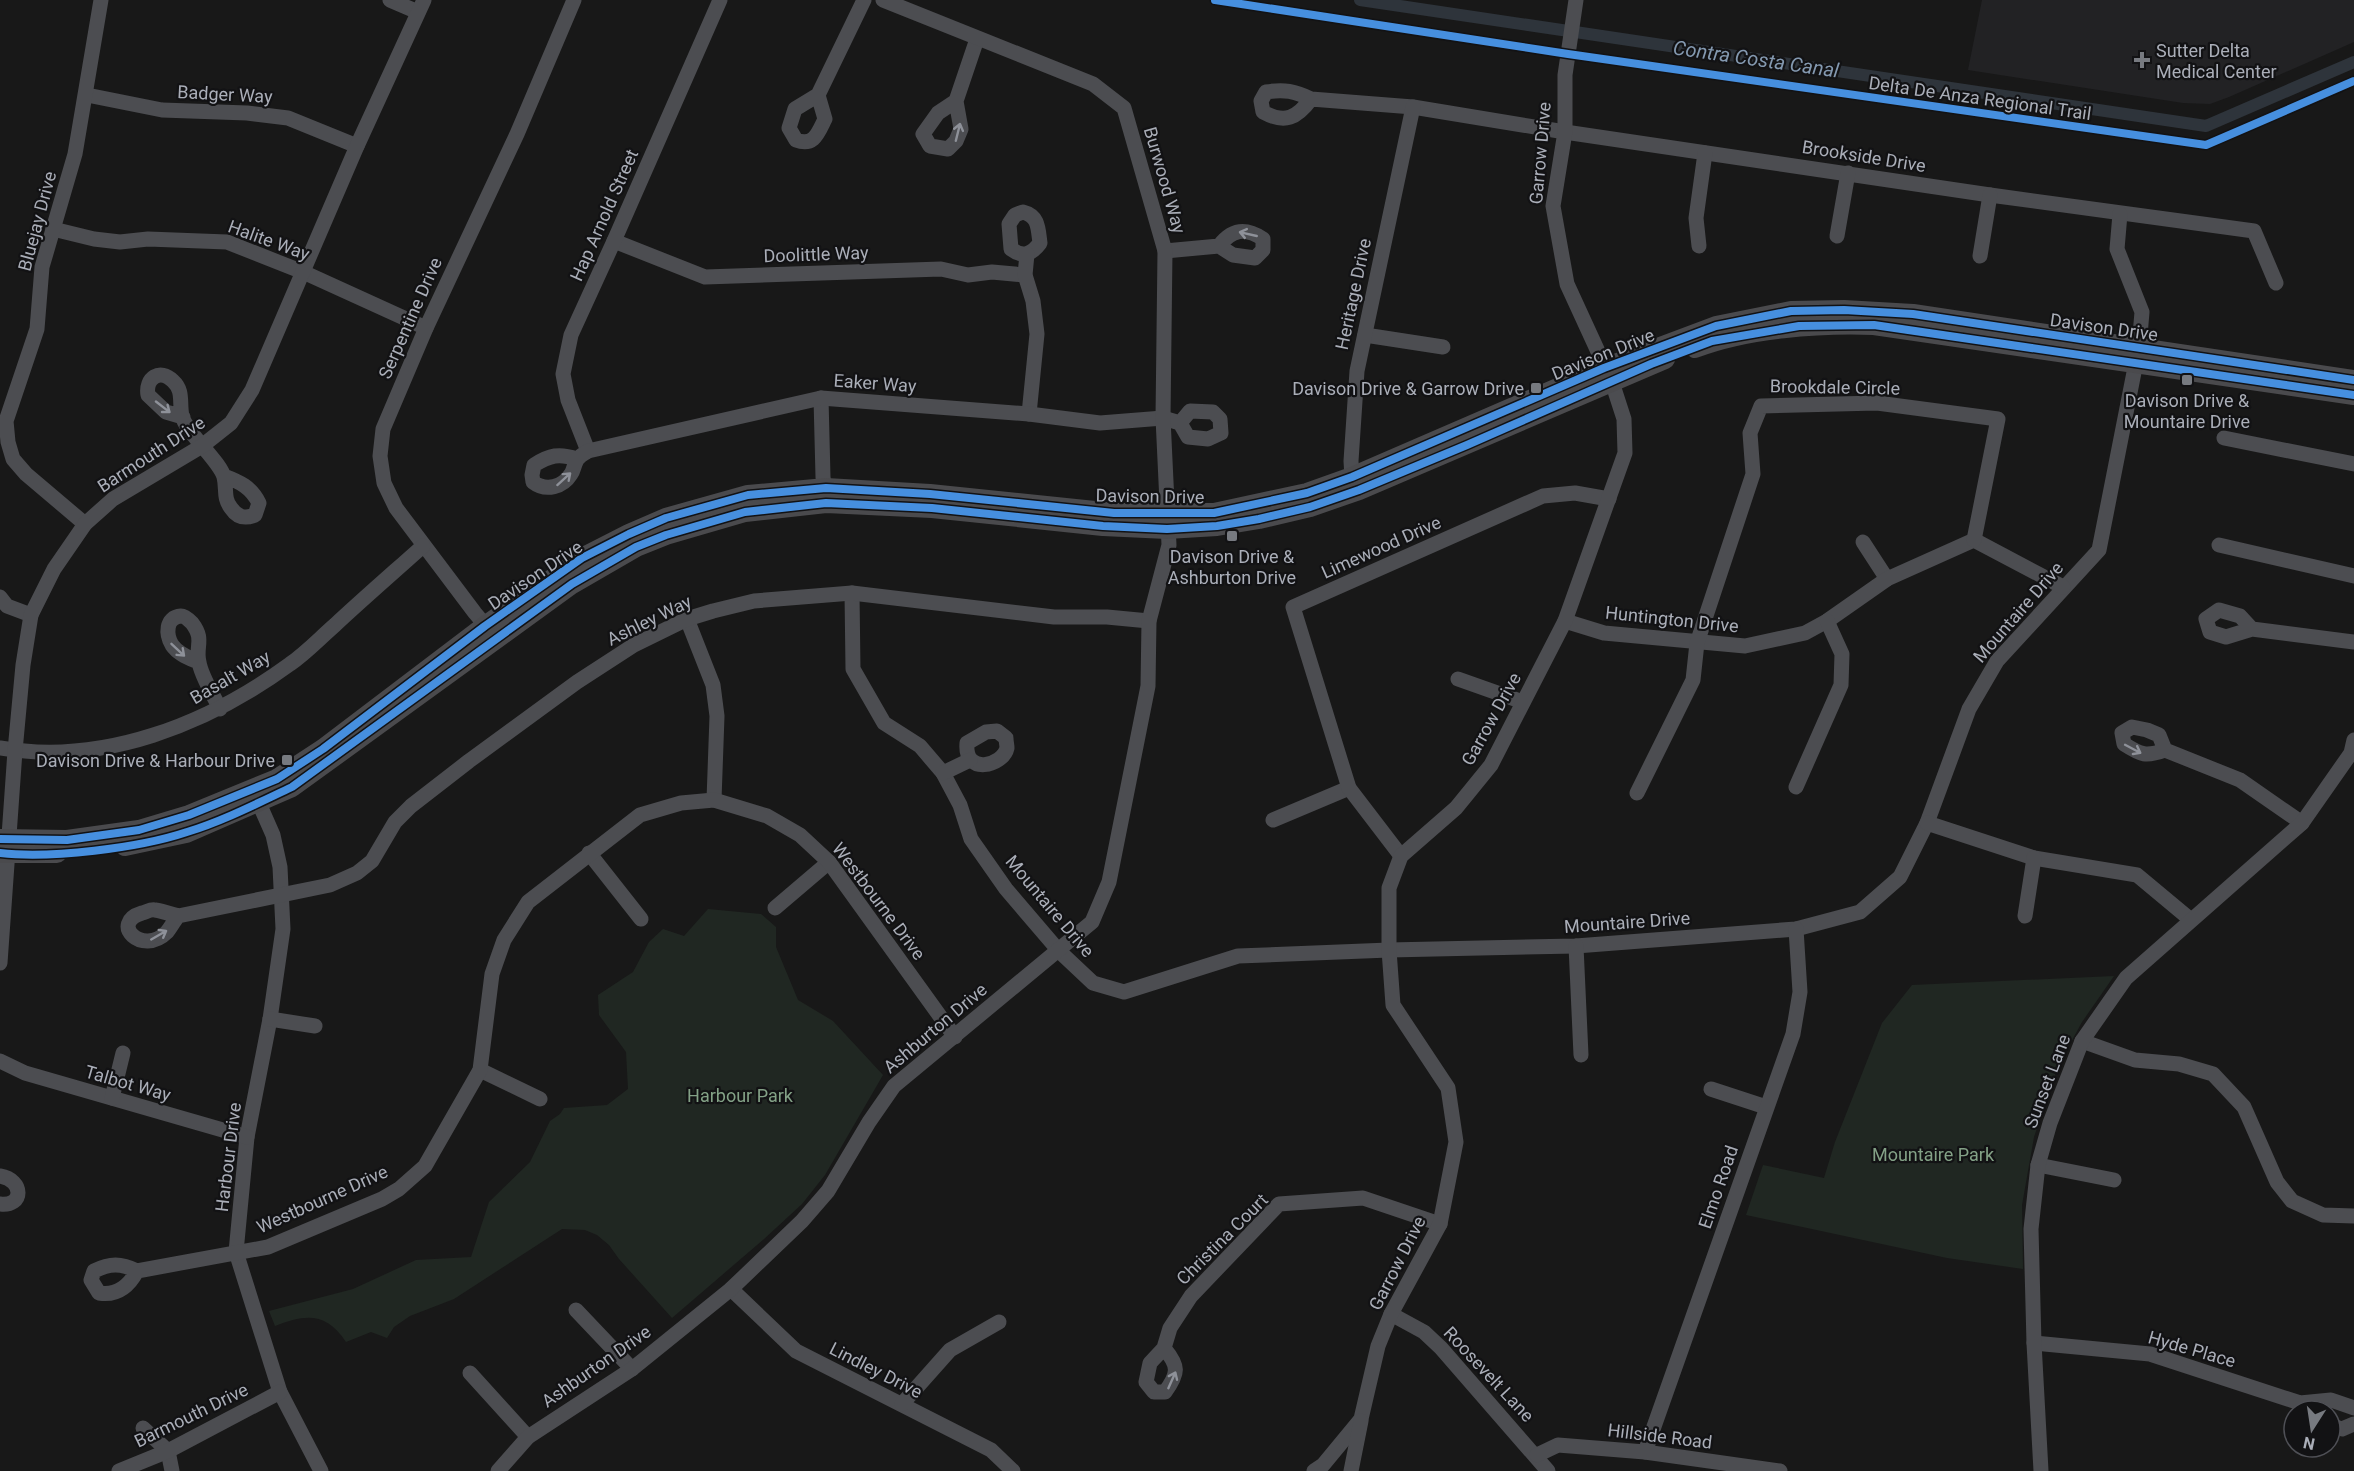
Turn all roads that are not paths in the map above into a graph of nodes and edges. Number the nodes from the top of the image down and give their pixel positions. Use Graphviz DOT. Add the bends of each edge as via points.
graph roads {
  1 [pos="101,0"];
  2 [pos="390,0"];
  3 [pos="574,0"];
  4 [pos="720,0"];
  5 [pos="864,0"];
  6 [pos="883,0"];
  7 [pos="421,6"];
  8 [pos="1576,6"];
  9 [pos="977,39"];
  10 [pos="87,94"];
  11 [pos="818,95"];
  12 [pos="1311,99"];
  13 [pos="956,101"];
  14 [pos="1413,107"];
  15 [pos="1564,132"];
  16 [pos="357,146"];
  17 [pos="1705,153"];
  18 [pos="1848,173"];
  19 [pos="1990,195"];
  20 [pos="2120,214"];
  21 [pos="53,229"];
  22 [pos="1838,236"];
  23 [pos="614,241"];
  24 [pos="1220,246"];
  25 [pos="1699,246"];
  26 [pos="1165,251"];
  27 [pos="1027,254"];
  28 [pos="1980,256"];
  29 [pos="303,272"];
  30 [pos="1025,275"];
  31 [pos="2276,283"];
  32 [pos="426,328"];
  33 [pos="1365,335"];
  34 [pos="1443,347"];
  35 [pos="2137,354"];
  36 [pos="1608,375"];
  37 [pos="2354,380"];
  38 [pos="2354,395"];
  39 [pos="821,398"];
  40 [pos="1029,414"];
  41 [pos="183,417"];
  42 [pos="1163,418"];
  43 [pos="1180,423"];
  44 [pos="2224,438"];
  45 [pos="202,447"];
  46 [pos="583,455"];
  47 [pos="2354,464"];
  48 [pos="224,476"];
  49 [pos="1356,483"];
  50 [pos="826,496"];
  51 [pos="1609,499"];
  52 [pos="1166,521"];
  53 [pos="85,524"];
  54 [pos="1974,540"];
  55 [pos="1863,542"];
  56 [pos="2219,545"];
  57 [pos="423,546"];
  58 [pos="2354,576"];
  59 [pos="1887,579"];
  60 [pos="2063,587"];
  61 [pos="852,593"];
  62 [pos="2,604"];
  63 [pos="31,615"];
  64 [pos="687,619"];
  65 [pos="1149,621"];
  66 [pos="1565,621"];
  67 [pos="1827,621"];
  68 [pos="2252,629"];
  69 [pos="491,632"];
  70 [pos="2354,642"];
  71 [pos="1697,643"];
  72 [pos="198,662"];
  73 [pos="1458,679"];
  74 [pos="1523,702"];
  75 [pos="220,709"];
  76 [pos="8,749"];
  77 [pos="2353,749"];
  78 [pos="2165,750"];
  79 [pos="970,760"];
  80 [pos="943,773"];
  81 [pos="1796,787"];
  82 [pos="1349,788"];
  83 [pos="1637,793"];
  84 [pos="256,796"];
  85 [pos="714,800"];
  86 [pos="1273,820"];
  87 [pos="1927,823"];
  88 [pos="2302,823"];
  89 [pos="5,847"];
  90 [pos="589,853"];
  91 [pos="1401,856"];
  92 [pos="2034,858"];
  93 [pos="829,862"];
  94 [pos="283,896"];
  95 [pos="776,908"];
  96 [pos="178,916"];
  97 [pos="2025,916"];
  98 [pos="641,919"];
  99 [pos="2191,920"];
  100 [pos="1796,928"];
  101 [pos="2,940"];
  102 [pos="1576,946"];
  103 [pos="1389,950"];
  104 [pos="1059,951"];
  105 [pos="0,963"];
  106 [pos="270,1018"];
  107 [pos="315,1026"];
  108 [pos="955,1037"];
  109 [pos="2082,1041"];
  110 [pos="123,1053"];
  111 [pos="1581,1055"];
  112 [pos="0,1061"];
  113 [pos="480,1070"];
  114 [pos="1711,1089"];
  115 [pos="112,1098"];
  116 [pos="540,1099"];
  117 [pos="1766,1107"];
  118 [pos="247,1137"];
  119 [pos="2038,1166"];
  120 [pos="0,1176"];
  121 [pos="2114,1180"];
  122 [pos="0,1204"];
  123 [pos="2354,1216"];
  124 [pos="1440,1224"];
  125 [pos="237,1252"];
  126 [pos="137,1271"];
  127 [pos="731,1288"];
  128 [pos="576,1310"];
  129 [pos="1391,1314"];
  130 [pos="999,1322"];
  131 [pos="2034,1343"];
  132 [pos="1164,1348"];
  133 [pos="632,1369"];
  134 [pos="471,1373"];
  135 [pos="280,1392"];
  136 [pos="2282,1400"];
  137 [pos="902,1404"];
  138 [pos="1361,1419"];
  139 [pos="143,1428"];
  140 [pos="528,1437"];
  141 [pos="168,1451"];
  142 [pos="1645,1452"];
  143 [pos="1537,1455"];
  144 [pos="118,1471"];
  145 [pos="172,1471"];
  146 [pos="321,1471"];
  147 [pos="498,1471"];
  148 [pos="1013,1471"];
  149 [pos="1314,1471"];
  150 [pos="1351,1471"];
  151 [pos="1548,1471"];
  152 [pos="1780,1471"];
  153 [pos="2041,1471"];
  1 -- 10 [label="street, Bluejay Drive"];
  2 -- 7 [label="street"];
  3 -- 32 [label="street, Serpentine Drive" via="517,134"];
  4 -- 23 [label="street, Hap Arnold Street"];
  5 -- 11 [label="street"];
  6 -- 9 [label="street, Burwood Way"];
  7 -- 16 [label="street, Barmouth Drive"];
  8 -- 15 [label="street, Garrow Drive" via="1565,75"];
  9 -- 13 [label="street"];
  9 -- 26 [label="street, Burwood Way" via="1093,84 1124,108"];
  10 -- 16 [label="street, Badger Way" via="162,110 288,118"];
  10 -- 21 [label="street, Bluejay Drive" via="75,154"];
  12 -- 14 [label="street, Brookside Drive"];
  14 -- 15 [label="street, Brookside Drive"];
  14 -- 33 [label="street, Heritage Drive"];
  15 -- 17 [label="street, Brookside Drive"];
  15 -- 36 [label="street, Garrow Drive" via="1553,206 1567,284"];
  16 -- 29 [label="street, Barmouth Drive"];
  17 -- 18 [label="street, Brookside Drive"];
  17 -- 25 [label="street" via="1696,218"];
  18 -- 19 [label="street, Brookside Drive"];
  18 -- 22 [label="street"];
  19 -- 20 [label="street, Brookside Drive"];
  19 -- 28 [label="street"];
  20 -- 31 [label="street, Brookside Drive" via="2254,231"];
  20 -- 35 [label="street, Mountaire Drive" via="2117,249 2142,312"];
  21 -- 29 [label="street, Halite Way" via="120,242 227,242"];
  21 -- 53 [label="street, Bluejay Drive" via="42,267 37,328 6,421 8,442 13,459 26,474"];
  23 -- 30 [label="street, Doolittle Way" via="705,277 941,269 968,275"];
  23 -- 46 [label="street, Hap Arnold Street" via="570,335 563,374"];
  24 -- 26 [label="street"];
  26 -- 42 [label="street, Burwood Way"];
  27 -- 30 [label="street"];
  29 -- 32 [label="street, Halite Way"];
  29 -- 45 [label="street, Barmouth Drive" via="252,390 231,423"];
  30 -- 40 [label="street" via="1034,301 1037,334"];
  32 -- 57 [label="street, Serpentine Drive" via="383,429 380,456 384,483"];
  33 -- 34 [label="street"];
  33 -- 49 [label="street, Heritage Drive" via="1357,371 1351,461"];
  35 -- 36 [label="main road, Davison Drive" via="1913,314 1791,311 1716,326"];
  35 -- 37 [label="main road, Davison Drive"];
  35 -- 38 [label="main road, Davison Drive"];
  35 -- 60 [label="street, Mountaire Drive" via="2099,550"];
  36 -- 49 [label="main road, Davison Drive"];
  36 -- 51 [label="street, Garrow Drive" via="1624,419 1625,453"];
  39 -- 40 [label="street, Eaker Way"];
  39 -- 46 [label="street, Eaker Way"];
  39 -- 50 [label="street"];
  40 -- 42 [label="street, Eaker Way" via="1100,423"];
  41 -- 45 [label="street"];
  42 -- 43 [label="street"];
  42 -- 52 [label="street, Burwood Way"];
  44 -- 47 [label="street"];
  45 -- 48 [label="street"];
  45 -- 53 [label="street, Barmouth Drive" via="113,499"];
  49 -- 52 [label="main road, Davison Drive" via="1257,506"];
  50 -- 52 [label="main road, Davison Drive" via="930,494"];
  50 -- 69 [label="main road, Davison Drive" via="748,495 657,522 582,558"];
  51 -- 66 [label="street, Garrow Drive"];
  51 -- 82 [label="street, Limewood Drive" via="1575,493 1543,496 1293,607"];
  52 -- 65 [label="street, Ashburton Drive" via="1168,545"];
  53 -- 63 [label="street, Barmouth Drive" via="54,569"];
  54 -- 59 [label="street, Huntington Drive"];
  54 -- 60 [label="street"];
  54 -- 71 [label="street, Brookdale Circle" via="1998,419 1877,403 1761,406 1750,433 1753,474"];
  55 -- 59 [label="street"];
  56 -- 58 [label="street"];
  57 -- 69 [label="street, Serpentine Drive"];
  57 -- 75 [label="street, Basalt Way" via="292,663"];
  59 -- 67 [label="street, Huntington Drive"];
  60 -- 87 [label="street, Mountaire Drive" via="1997,661 1969,709"];
  61 -- 64 [label="street, Ashley Way" via="754,601"];
  61 -- 65 [label="street, Ashley Way" via="1054,617"];
  61 -- 80 [label="street, Mountaire Drive" via="853,669 884,723 920,746"];
  62 -- 63 [label="street"];
  63 -- 76 [label="street, Barmouth Drive"];
  64 -- 85 [label="street" via="713,685 717,716"];
  64 -- 94 [label="street, Ashley Way" via="634,645 577,682 469,761 395,822 372,861 357,873 330,885"];
  65 -- 104 [label="street, Ashburton Drive" via="1148,686 1109,882 1092,922"];
  66 -- 71 [label="street, Huntington Drive" via="1604,633"];
  66 -- 74 [label="street, Garrow Drive"];
  67 -- 71 [label="street, Huntington Drive" via="1805,633 1745,646"];
  67 -- 81 [label="street" via="1842,654 1841,685"];
  68 -- 70 [label="street"];
  69 -- 84 [label="main road, Davison Drive"];
  71 -- 83 [label="street" via="1693,680"];
  72 -- 75 [label="street"];
  73 -- 74 [label="street"];
  74 -- 91 [label="street, Garrow Drive" via="1491,765 1456,808"];
  75 -- 76 [label="street, Basalt Way" via="164,732 101,749 56,754"];
  76 -- 89 [label="street, Barmouth Drive"];
  77 -- 88 [label="street, Sunset Lane"];
  78 -- 88 [label="street" via="2240,780"];
  79 -- 80 [label="street"];
  80 -- 104 [label="street, Mountaire Drive" via="960,805 971,839 1006,889"];
  82 -- 86 [label="street"];
  82 -- 91 [label="street, Limewood Drive"];
  84 -- 89 [label="main road, Davison Drive" via="140,830"];
  84 -- 94 [label="street, Harbour Drive" via="273,836"];
  85 -- 90 [label="street, Westbourne Drive" via="681,803 640,815"];
  85 -- 93 [label="street, Westbourne Drive" via="766,816 800,835"];
  87 -- 92 [label="street"];
  87 -- 100 [label="street, Mountaire Drive" via="1900,877 1860,912"];
  88 -- 99 [label="street, Sunset Lane"];
  89 -- 101 [label="street, Barmouth Drive"];
  90 -- 98 [label="street"];
  90 -- 113 [label="street, Westbourne Drive" via="528,902 504,940 492,974"];
  91 -- 103 [label="street, Garrow Drive" via="1389,888"];
  92 -- 97 [label="street"];
  92 -- 99 [label="street" via="2137,875"];
  93 -- 95 [label="street"];
  93 -- 108 [label="street, Westbourne Drive"];
  94 -- 96 [label="street, Ashley Way"];
  94 -- 106 [label="street, Harbour Drive" via="281,954"];
  99 -- 109 [label="street, Sunset Lane" via="2126,978"];
  100 -- 102 [label="street, Mountaire Drive"];
  100 -- 117 [label="street, Elmo Road" via="1800,992 1793,1034"];
  101 -- 105 [label="street, Barmouth Drive"];
  102 -- 103 [label="street, Mountaire Drive"];
  102 -- 111 [label="street"];
  103 -- 104 [label="street, Mountaire Drive" via="1238,956 1124,992 1093,983"];
  103 -- 124 [label="street, Garrow Drive" via="1393,1005 1448,1088 1456,1142"];
  104 -- 108 [label="street, Ashburton Drive"];
  106 -- 107 [label="street"];
  106 -- 118 [label="street, Harbour Drive"];
  108 -- 127 [label="street, Ashburton Drive" via="894,1086 828,1191"];
  109 -- 119 [label="street, Sunset Lane"];
  109 -- 123 [label="street" via="2135,1060 2179,1064 2213,1074 2244,1107 2277,1182 2292,1201 2324,1215"];
  110 -- 115 [label="street"];
  112 -- 115 [label="street, Talbot Way" via="25,1073"];
  113 -- 116 [label="street"];
  113 -- 125 [label="street, Westbourne Drive" via="425,1166 399,1189 268,1247"];
  114 -- 117 [label="street"];
  115 -- 118 [label="street, Talbot Way"];
  117 -- 142 [label="street, Elmo Road"];
  118 -- 125 [label="street, Harbour Drive"];
  119 -- 121 [label="street"];
  119 -- 131 [label="street, Sunset Lane" via="2031,1229"];
  120 -- 122 [label="street" via="15,1183 18,1197"];
  124 -- 129 [label="street, Garrow Drive"];
  124 -- 132 [label="street, Christina Court" via="1364,1198 1279,1204 1191,1296 1170,1328"];
  125 -- 126 [label="street, Westbourne Drive"];
  125 -- 135 [label="street, Harbour Drive"];
  127 -- 133 [label="street, Ashburton Drive"];
  127 -- 137 [label="street, Lindley Drive" via="796,1351"];
  128 -- 133 [label="street"];
  129 -- 138 [label="street, Garrow Drive" via="1378,1346"];
  129 -- 143 [label="street, Roosevelt Lane" via="1424,1332 1441,1348"];
  130 -- 137 [label="street" via="950,1350"];
  131 -- 136 [label="street, Hyde Place" via="2150,1354"];
  131 -- 153 [label="street, Sunset Lane"];
  133 -- 140 [label="street, Ashburton Drive"];
  134 -- 140 [label="street"];
  135 -- 141 [label="street, Barmouth Drive"];
  135 -- 146 [label="street, Harbour Drive"];
  137 -- 148 [label="street, Lindley Drive" via="991,1450"];
  138 -- 149 [label="street, Garrow Drive"];
  138 -- 150 [label="street"];
  139 -- 141 [label="street"];
  140 -- 147 [label="street, Ashburton Drive"];
  141 -- 144 [label="street, Barmouth Drive"];
  141 -- 145 [label="street"];
  142 -- 143 [label="street, Hillside Road" via="1558,1445"];
  142 -- 152 [label="street, Hillside Road"];
  143 -- 151 [label="street, Roosevelt Lane"];
}
